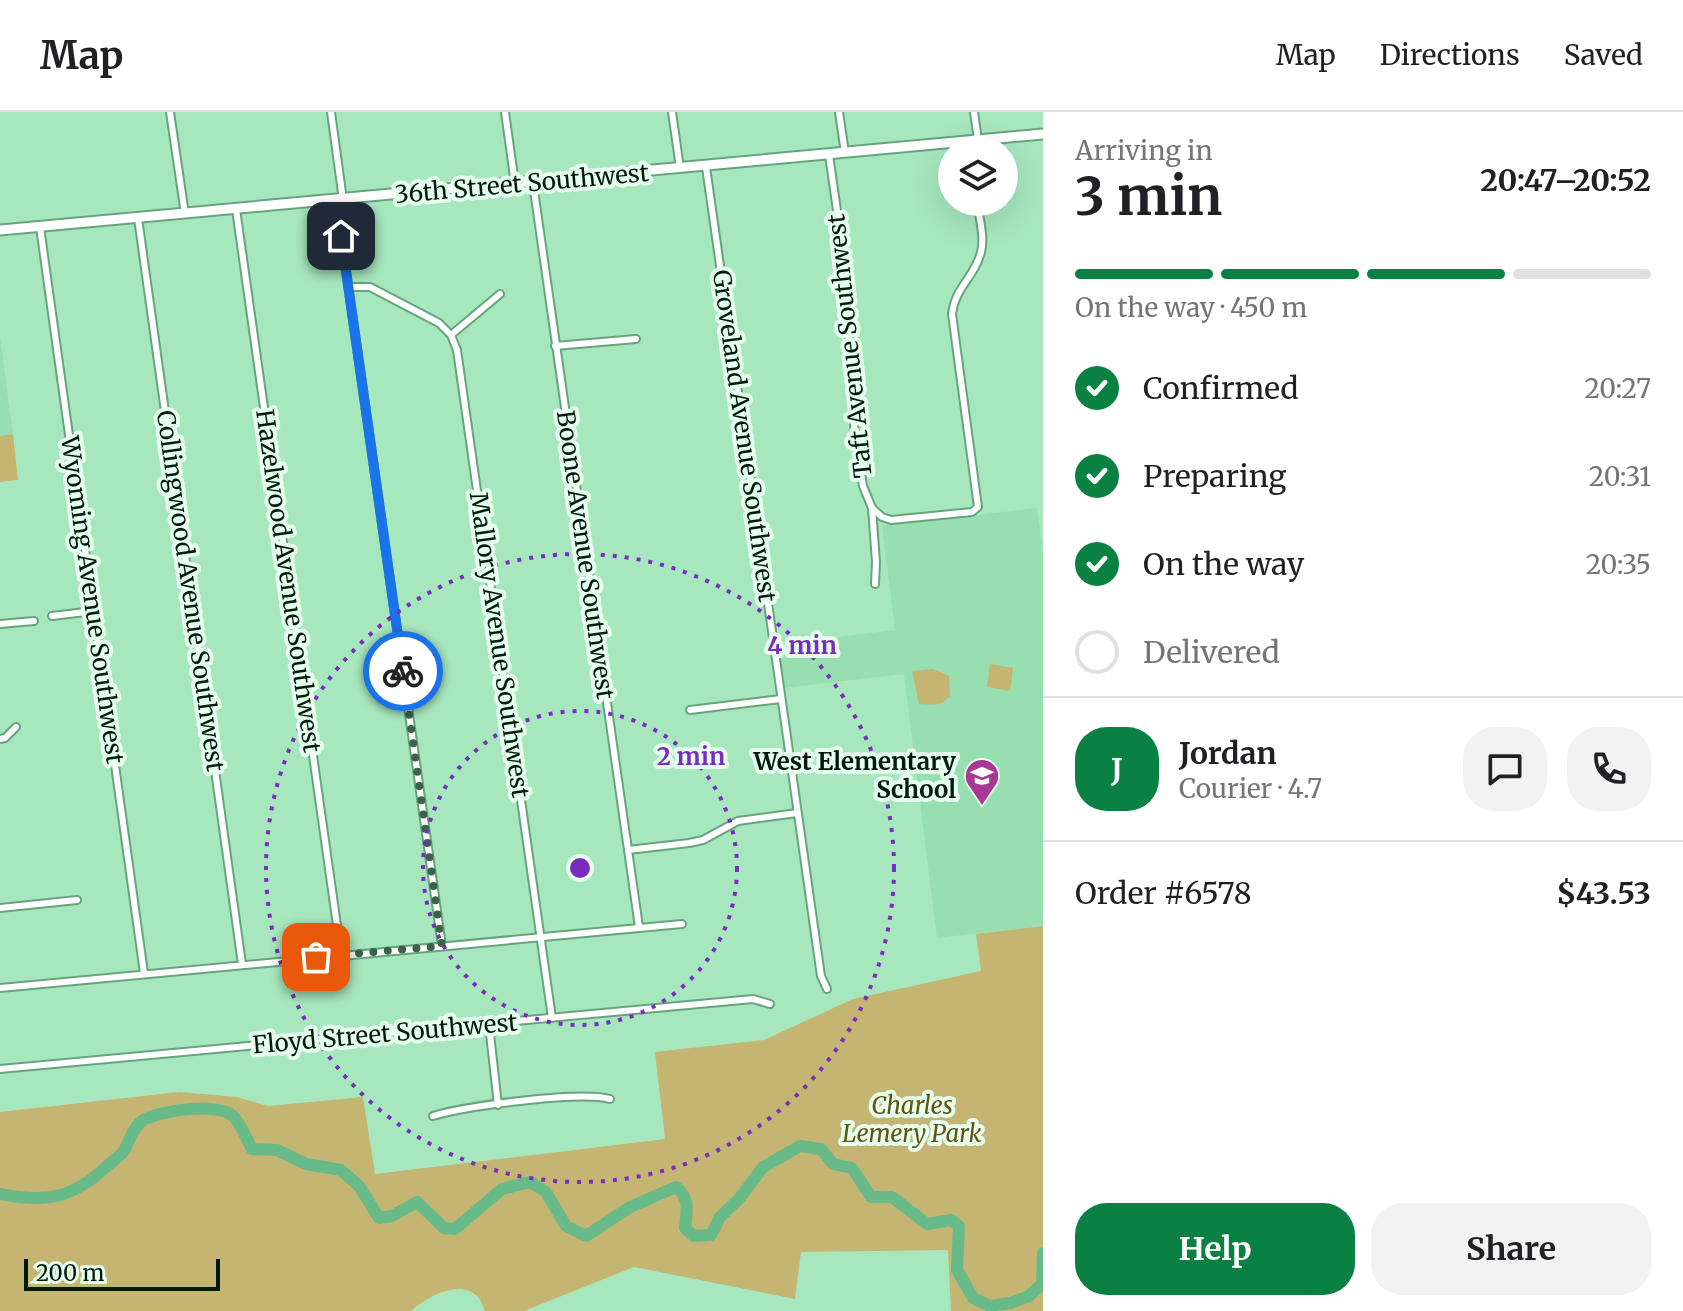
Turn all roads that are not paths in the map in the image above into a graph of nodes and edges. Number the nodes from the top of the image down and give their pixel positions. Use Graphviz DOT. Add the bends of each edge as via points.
graph roads {
  1 [pos="170,112"];
  2 [pos="331,112"];
  3 [pos="505,112"];
  4 [pos="672,112"];
  5 [pos="839,112"];
  6 [pos="974,112"];
  7 [pos="1043,134"];
  8 [pos="972,136"];
  9 [pos="1018,138"];
  10 [pos="938,146"];
  11 [pos="845,153"];
  12 [pos="829,155"];
  13 [pos="706,167"];
  14 [pos="681,169"];
  15 [pos="533,183"];
  16 [pos="515,185"];
  17 [pos="339,200"];
  18 [pos="236,209"];
  19 [pos="185,214"];
  20 [pos="978,216"];
  21 [pos="138,218"];
  22 [pos="40,227"];
  23 [pos="0,230"];
  24 [pos="349,287"];
  25 [pos="500,294"];
  26 [pos="451,335"];
  27 [pos="636,339"];
  28 [pos="555,346"];
  29 [pos="872,508"];
  30 [pos="875,584"];
  31 [pos="94,611"];
  32 [pos="52,616"];
  33 [pos="34,621"];
  34 [pos="0,624"];
  35 [pos="781,699"];
  36 [pos="690,710"];
  37 [pos="16,727"];
  38 [pos="0,739"];
  39 [pos="797,813"];
  40 [pos="628,850"];
  41 [pos="77,900"];
  42 [pos="0,908"];
  43 [pos="682,924"];
  44 [pos="639,927"];
  45 [pos="540,938"];
  46 [pos="442,946"];
  47 [pos="341,954"];
  48 [pos="242,964"];
  49 [pos="144,973"];
  50 [pos="0,988"];
  51 [pos="827,989"];
  52 [pos="770,1004"];
  53 [pos="552,1018"];
  54 [pos="489,1025"];
  55 [pos="0,1069"];
  56 [pos="610,1099"];
  57 [pos="498,1105"];
  58 [pos="433,1116"];
  1 -- 19 [label="street"];
  2 -- 17 [label="street"];
  3 -- 16 [label="street"];
  4 -- 14 [label="street"];
  5 -- 11 [label="street"];
  6 -- 8 [label="street"];
  7 -- 9 [label="street, 36th Street Southwest"];
  10 -- 11 [label="street, 36th Street Southwest"];
  11 -- 12 [label="street, 36th Street Southwest"];
  12 -- 13 [label="street, 36th Street Southwest"];
  12 -- 29 [label="street, Taft Avenue Southwest" via="848,287 855,436"];
  13 -- 14 [label="street, 36th Street Southwest"];
  13 -- 35 [label="street, Groveland Avenue Southwest"];
  14 -- 15 [label="street, 36th Street Southwest"];
  15 -- 16 [label="street, 36th Street Southwest"];
  15 -- 28 [label="street, Boone Avenue Southwest"];
  16 -- 17 [label="street, 36th Street Southwest"];
  17 -- 18 [label="street, 36th Street Southwest"];
  17 -- 24 [label="street"];
  18 -- 19 [label="street, 36th Street Southwest"];
  18 -- 47 [label="street, Hazelwood Avenue Southwest"];
  19 -- 21 [label="street, 36th Street Southwest"];
  20 -- 29 [label="street" via="981,252 954,299 952,314 979,498 976,509 891,520"];
  21 -- 22 [label="street, 36th Street Southwest"];
  21 -- 48 [label="street, Collingwood Avenue Southwest"];
  22 -- 23 [label="street, 36th Street Southwest"];
  22 -- 31 [label="street, Wyoming Avenue Southwest"];
  24 -- 26 [label="street" via="370,287 439,323"];
  24 -- 46 [label="street"];
  25 -- 26 [label="street"];
  26 -- 45 [label="street, Mallory Avenue Southwest"];
  27 -- 28 [label="street"];
  28 -- 40 [label="street, Boone Avenue Southwest"];
  29 -- 30 [label="street, Taft Avenue Southwest"];
  31 -- 32 [label="street"];
  31 -- 49 [label="street, Wyoming Avenue Southwest"];
  33 -- 34 [label="street"];
  35 -- 36 [label="street"];
  35 -- 39 [label="street, Groveland Avenue Southwest"];
  37 -- 38 [label="street"];
  39 -- 40 [label="street" via="738,821 703,840"];
  39 -- 51 [label="street, Groveland Avenue Southwest"];
  40 -- 44 [label="street, Boone Avenue Southwest"];
  41 -- 42 [label="street"];
  43 -- 44 [label="street"];
  44 -- 45 [label="street"];
  45 -- 46 [label="street"];
  45 -- 53 [label="street, Mallory Avenue Southwest"];
  46 -- 47 [label="street"];
  47 -- 48 [label="street"];
  48 -- 49 [label="street"];
  49 -- 50 [label="street"];
  52 -- 53 [label="street, Floyd Street Southwest" via="753,999"];
  53 -- 54 [label="street, Floyd Street Southwest"];
  54 -- 55 [label="street, Floyd Street Southwest"];
  54 -- 57 [label="street"];
  56 -- 57 [label="street" via="586,1096"];
  57 -- 58 [label="street"];
}
